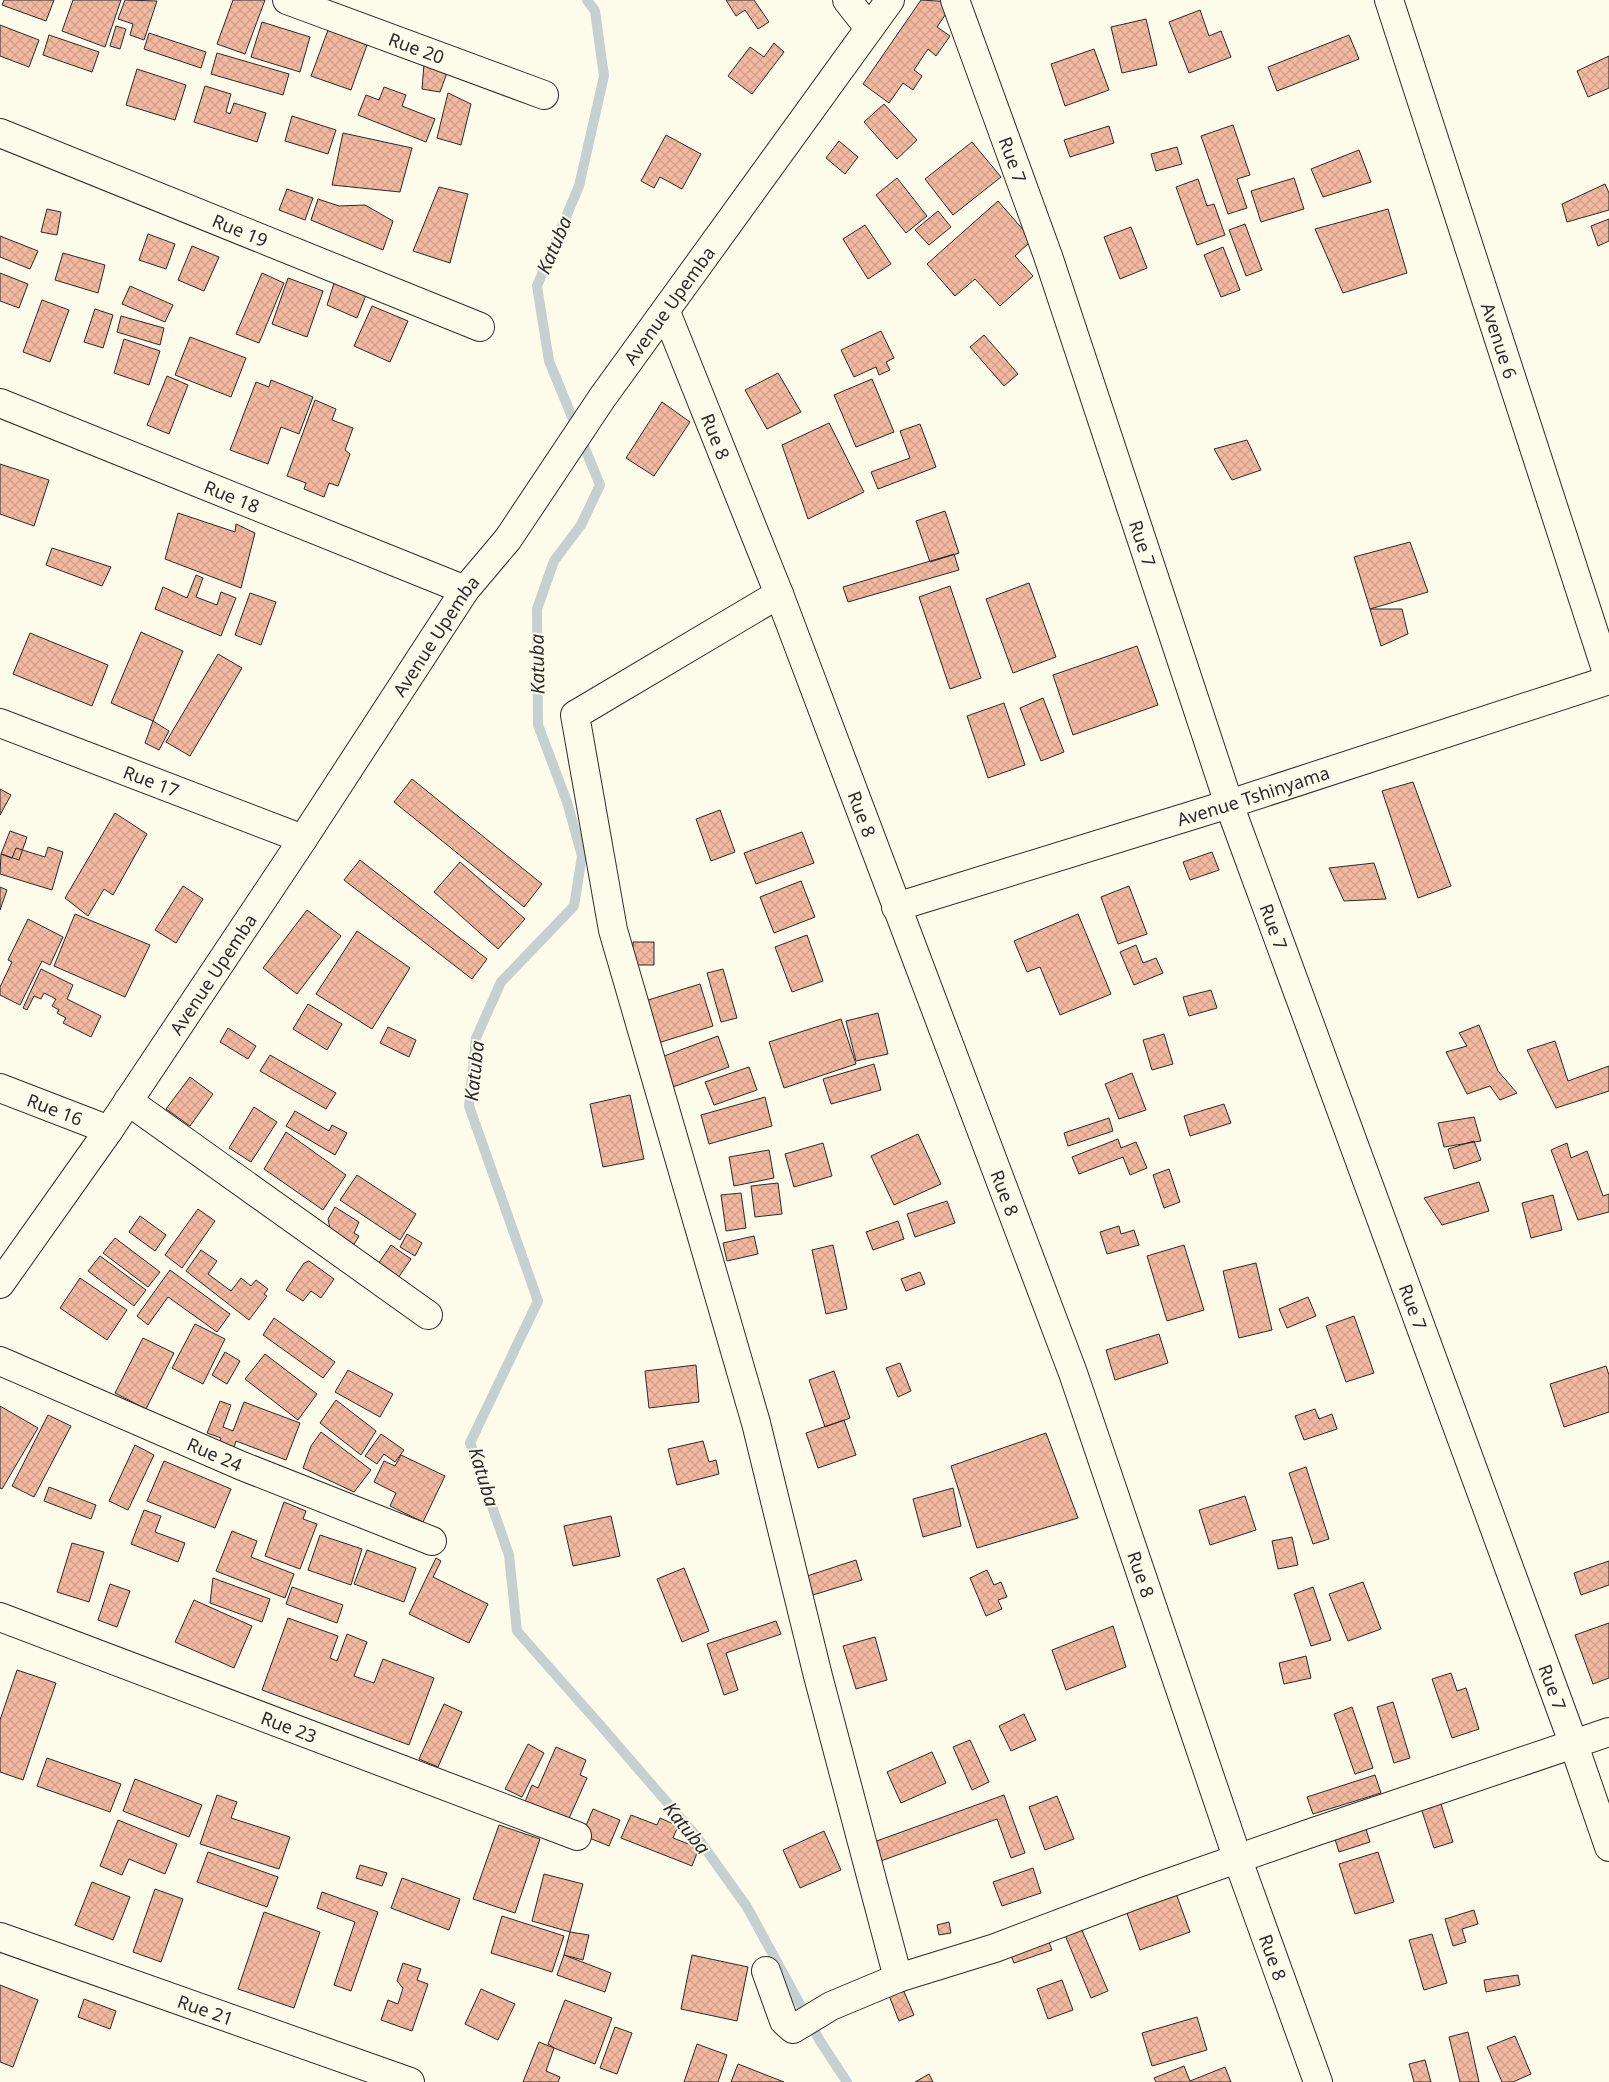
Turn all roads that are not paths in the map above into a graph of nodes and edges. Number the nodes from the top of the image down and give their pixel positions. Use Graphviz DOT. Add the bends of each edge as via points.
graph roads {
  1 [pos="287,0"];
  2 [pos="846,0"];
  3 [pos="890,0"];
  4 [pos="956,0"];
  5 [pos="1389,0"];
  6 [pos="869,28"];
  7 [pos="544,95"];
  8 [pos="0,133"];
  9 [pos="666,312"];
  10 [pos="480,327"];
  11 [pos="0,403"];
  12 [pos="465,590"];
  13 [pos="779,594"];
  14 [pos="1609,680"];
  15 [pos="0,723"];
  16 [pos="1229,804"];
  17 [pos="303,839"];
  18 [pos="896,907"];
  19 [pos="0,1088"];
  20 [pos="128,1101"];
  21 [pos="109,1130"];
  22 [pos="0,1284"];
  23 [pos="428,1314"];
  24 [pos="0,1361"];
  25 [pos="432,1541"];
  26 [pos="0,1617"];
  27 [pos="1609,1732"];
  28 [pos="1574,1745"];
  29 [pos="577,1836"];
  30 [pos="1609,1847"];
  31 [pos="1238,1860"];
  32 [pos="0,1937"];
  33 [pos="766,1971"];
  34 [pos="898,1978"];
  35 [pos="410,2082"];
  36 [pos="1318,2082"];
  1 -- 7 [label="street, Rue 20"];
  2 -- 6 [label="street"];
  3 -- 6 [label="street, Avenue Upemba"];
  4 -- 16 [label="street, Rue 7" via="1048,256"];
  5 -- 14 [label="street, Avenue 6"];
  6 -- 9 [label="street, Avenue Upemba"];
  8 -- 10 [label="street, Rue 19"];
  9 -- 12 [label="street, Avenue Upemba" via="602,398 508,539"];
  9 -- 13 [label="street, Rue 8"];
  11 -- 12 [label="street, Rue 18"];
  12 -- 17 [label="street, Avenue Upemba"];
  13 -- 18 [label="street, Rue 8"];
  13 -- 34 [label="street" via="575,715 613,930 756,1423 818,1676"];
  14 -- 16 [label="street, Avenue Tshinyama"];
  15 -- 17 [label="street, Rue 17"];
  16 -- 18 [label="street, Avenue Tshinyama"];
  16 -- 28 [label="street, Rue 7"];
  17 -- 20 [label="street, Avenue Upemba"];
  18 -- 31 [label="street, Rue 8" via="1073,1373"];
  19 -- 21 [label="street, Rue 16"];
  20 -- 21 [label="street, Avenue Upemba"];
  20 -- 23 [label="street"];
  21 -- 22 [label="street, Avenue Upemba"];
  24 -- 25 [label="street, Rue 24" via="242,1466"];
  26 -- 29 [label="street, Rue 23"];
  27 -- 28 [label="street"];
  28 -- 30 [label="street, Rue 7"];
  28 -- 31 [label="street"];
  31 -- 34 [label="street" via="994,1948"];
  31 -- 36 [label="street, Rue 8"];
  32 -- 35 [label="street, Rue 21"];
  33 -- 34 [label="street" via="784,2021 793,2029 831,2006"];
}
